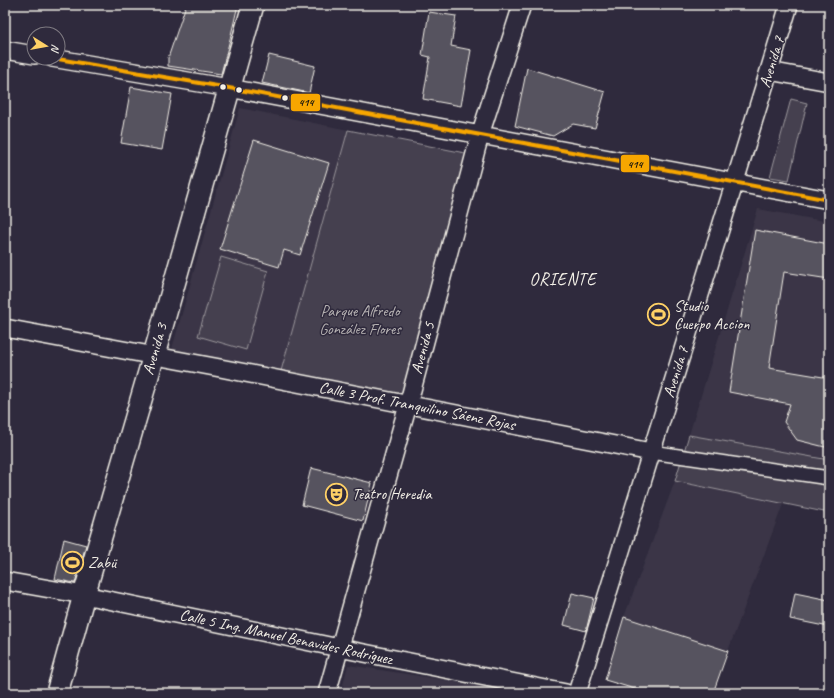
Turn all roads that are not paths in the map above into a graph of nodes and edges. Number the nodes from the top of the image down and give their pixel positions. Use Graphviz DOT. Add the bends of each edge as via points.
graph roads {
  1 [pos="253,5"];
  2 [pos="522,5"];
  3 [pos="789,5"];
  4 [pos="5,50"];
  5 [pos="26,54"];
  6 [pos="66,60"];
  7 [pos="769,71"];
  8 [pos="829,82"];
  9 [pos="229,88"];
  10 [pos="480,136"];
  11 [pos="735,182"];
  12 [pos="829,200"];
  13 [pos="5,328"];
  14 [pos="154,355"];
  15 [pos="408,404"];
  16 [pos="651,452"];
  17 [pos="829,478"];
  18 [pos="5,581"];
  19 [pos="84,595"];
  20 [pos="339,648"];
  21 [pos="58,693"];
  22 [pos="327,693"];
  23 [pos="566,693"];
  24 [pos="577,693"];
  1 -- 9 [label="street, Avenida 3"];
  2 -- 10 [label="street, Avenida 5"];
  3 -- 7 [label="street, Avenida 7"];
  4 -- 5 [label="street"];
  6 -- 9 [label="street"];
  7 -- 8 [label="street"];
  7 -- 11 [label="street, Avenida 7"];
  9 -- 10 [label="street"];
  9 -- 14 [label="street, Avenida 3"];
  10 -- 11 [label="street"];
  10 -- 15 [label="street, Avenida 5"];
  11 -- 12 [label="street"];
  11 -- 16 [label="street, Avenida 7"];
  13 -- 14 [label="street, Calle 3 Prof. Tranquilino Sáenz Rojas"];
  14 -- 15 [label="street, Calle 3 Prof. Tranquilino Sáenz Rojas"];
  14 -- 19 [label="street, Avenida 3"];
  15 -- 16 [label="street, Calle 3 Prof. Tranquilino Sáenz Rojas"];
  15 -- 20 [label="street, Avenida 5"];
  16 -- 17 [label="street, Calle 3 Prof. Tranquilino Sáenz Rojas"];
  16 -- 24 [label="street, Avenida 7"];
  18 -- 19 [label="street, Calle 5 Ing. Manuel Benavides Rodríguez"];
  19 -- 20 [label="street, Calle 5 Ing. Manuel Benavides Rodríguez"];
  19 -- 21 [label="street, Avenida 3"];
  20 -- 22 [label="street, Avenida 5"];
  20 -- 23 [label="street, Calle 5 Ing. Manuel Benavides Rodríguez"];
}
